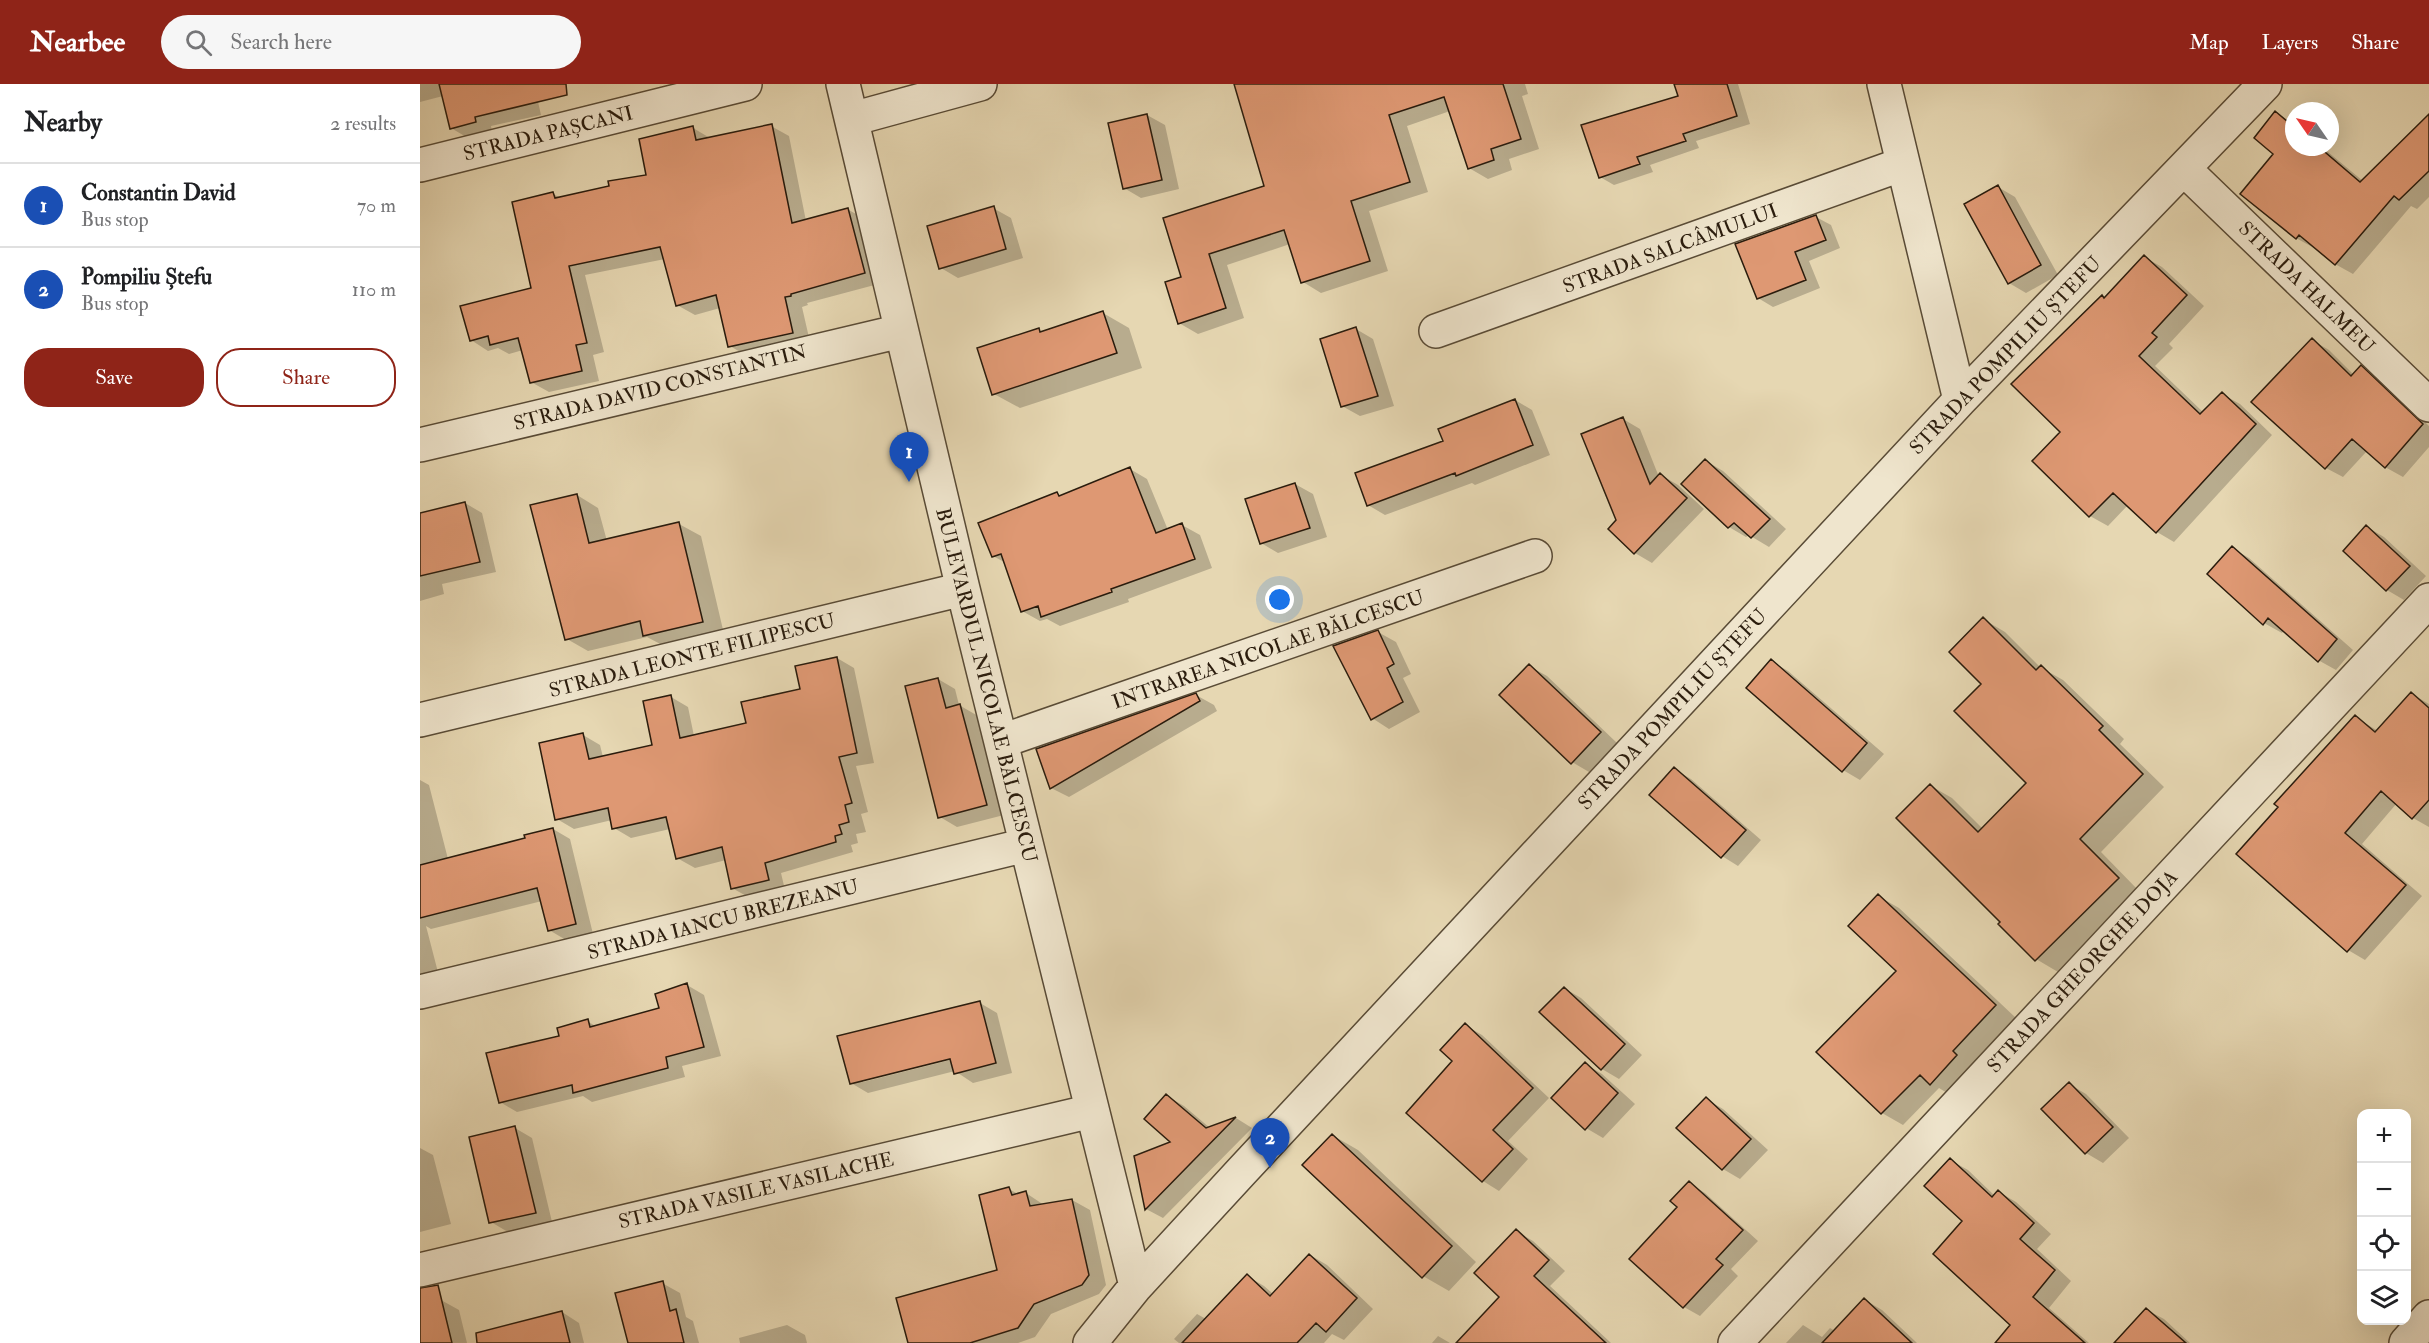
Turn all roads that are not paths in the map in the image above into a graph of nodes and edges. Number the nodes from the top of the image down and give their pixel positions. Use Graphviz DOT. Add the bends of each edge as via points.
graph roads {
  1 [pos="745,84"];
  2 [pos="843,84"];
  3 [pos="980,84"];
  4 [pos="1884,84"];
  5 [pos="2265,84"];
  6 [pos="852,120"];
  7 [pos="1903,164"];
  8 [pos="420,165"];
  9 [pos="2184,169"];
  10 [pos="901,331"];
  11 [pos="1436,331"];
  12 [pos="1960,400"];
  13 [pos="2429,405"];
  14 [pos="420,445"];
  15 [pos="1535,556"];
  16 [pos="963,589"];
  17 [pos="2429,600"];
  18 [pos="420,720"];
  19 [pos="1002,741"];
  20 [pos="1026,845"];
  21 [pos="420,992"];
  22 [pos="1092,1111"];
  23 [pos="420,1270"];
  24 [pos="1136,1286"];
  25 [pos="2429,1317"];
  26 [pos="1090,1343"];
  27 [pos="1735,1343"];
  28 [pos="2406,1343"];
  1 -- 8 [label="street, STRADA PAȘCANI"];
  2 -- 6 [label="street, BULEVARDUL NICOLAE BĂLCESCU"];
  3 -- 6 [label="street"];
  4 -- 7 [label="street"];
  5 -- 9 [label="street, STRADA POMPILIU ȘTEFU"];
  6 -- 10 [label="street, BULEVARDUL NICOLAE BĂLCESCU"];
  7 -- 11 [label="street, STRADA SALCÂMULUI"];
  7 -- 12 [label="street"];
  9 -- 12 [label="street, STRADA POMPILIU ȘTEFU"];
  9 -- 13 [label="street, STRADA HALMEU"];
  10 -- 14 [label="street, STRADA DAVID CONSTANTIN"];
  10 -- 16 [label="street, BULEVARDUL NICOLAE BĂLCESCU"];
  12 -- 24 [label="street, STRADA POMPILIU ȘTEFU"];
  15 -- 19 [label="street, INTRAREA NICOLAE BĂLCESCU"];
  16 -- 18 [label="street, STRADA LEONTE FILIPESCU"];
  16 -- 19 [label="street, BULEVARDUL NICOLAE BĂLCESCU"];
  17 -- 27 [label="street, STRADA GHEORGHE DOJA"];
  19 -- 20 [label="street, BULEVARDUL NICOLAE BĂLCESCU"];
  20 -- 21 [label="street, STRADA IANCU BREZEANU"];
  20 -- 22 [label="street, BULEVARDUL NICOLAE BĂLCESCU"];
  22 -- 23 [label="street, STRADA VASILE VASILACHE"];
  22 -- 24 [label="street, BULEVARDUL NICOLAE BĂLCESCU"];
  24 -- 26 [label="street, STRADA POMPILIU ȘTEFU"];
  25 -- 28 [label="street"];
}
